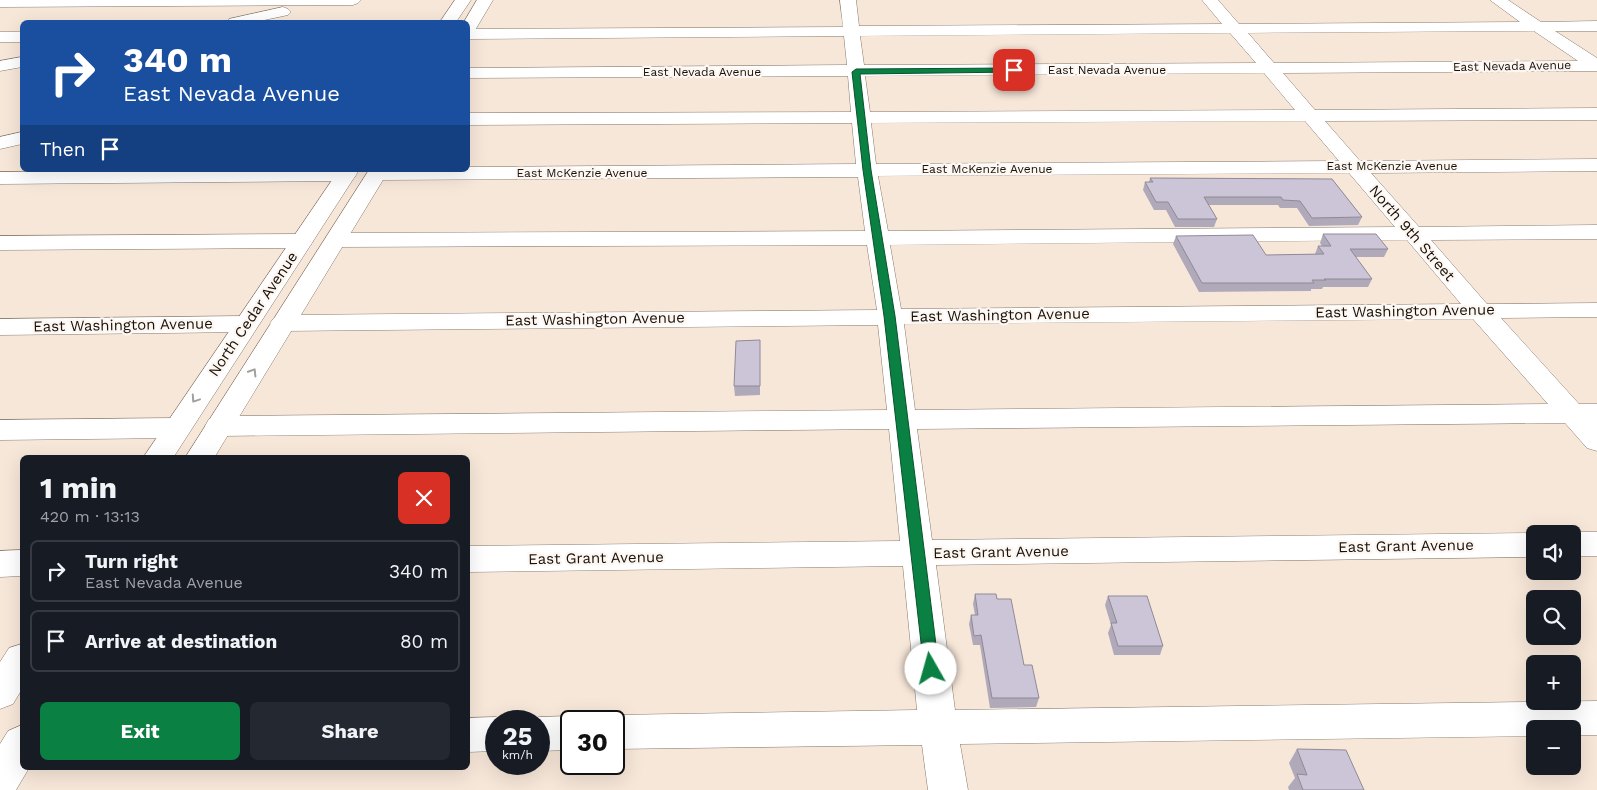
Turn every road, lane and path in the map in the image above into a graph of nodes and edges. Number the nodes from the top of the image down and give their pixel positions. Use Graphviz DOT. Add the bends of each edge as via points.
graph roads {
  1 [pos="353,0"];
  2 [pos="464,0"];
  3 [pos="485,0"];
  4 [pos="848,0"];
  5 [pos="1210,0"];
  6 [pos="1498,0"];
  7 [pos="124,1"];
  8 [pos="304,1"];
  9 [pos="0,2"];
  10 [pos="101,17"];
  11 [pos="245,20"];
  12 [pos="449,20"];
  13 [pos="470,26"];
  14 [pos="1597,26"];
  15 [pos="1538,27"];
  16 [pos="1235,29"];
  17 [pos="851,31"];
  18 [pos="470,34"];
  19 [pos="0,37"];
  20 [pos="20,37"];
  21 [pos="20,62"];
  22 [pos="0,66"];
  23 [pos="1597,66"];
  24 [pos="1270,69"];
  25 [pos="856,72"];
  26 [pos="470,73"];
  27 [pos="1597,114"];
  28 [pos="1311,116"];
  29 [pos="861,118"];
  30 [pos="470,119"];
  31 [pos="20,138"];
  32 [pos="0,143"];
  33 [pos="1597,165"];
  34 [pos="1355,166"];
  35 [pos="867,170"];
  36 [pos="364,172"];
  37 [pos="470,172"];
  38 [pos="0,178"];
  39 [pos="1597,232"];
  40 [pos="1413,233"];
  41 [pos="877,238"];
  42 [pos="302,240"];
  43 [pos="336,240"];
  44 [pos="0,243"];
  45 [pos="1597,310"];
  46 [pos="1480,311"];
  47 [pos="890,316"];
  48 [pos="283,322"];
  49 [pos="246,324"];
  50 [pos="0,327"];
  51 [pos="1585,413"];
  52 [pos="902,420"];
  53 [pos="219,426"];
  54 [pos="176,428"];
  55 [pos="0,430"];
  56 [pos="1597,441"];
  57 [pos="158,455"];
  58 [pos="201,455"];
  59 [pos="1581,544"];
  60 [pos="1597,544"];
  61 [pos="1526,545"];
  62 [pos="918,553"];
  63 [pos="470,559"];
  64 [pos="0,564"];
  65 [pos="20,564"];
  66 [pos="20,662"];
  67 [pos="0,693"];
  68 [pos="1597,718"];
  69 [pos="938,728"];
  70 [pos="625,732"];
  71 [pos="485,734"];
  72 [pos="470,735"];
  73 [pos="20,745"];
  74 [pos="0,780"];
  75 [pos="948,790"];
  1 -- 8 [label="street"];
  2 -- 12 [label="street"];
  3 -- 13 [label="street"];
  4 -- 17 [label="street"];
  5 -- 16 [label="street, North 9th Street"];
  6 -- 15 [label="street"];
  7 -- 8 [label="street"];
  7 -- 9 [label="street"];
  7 -- 10 [label="street"];
  8 -- 11 [label="street" via="284,12"];
  14 -- 15 [label="street"];
  15 -- 16 [label="street"];
  15 -- 23 [label="street"];
  16 -- 17 [label="street"];
  16 -- 24 [label="street, North 9th Street"];
  17 -- 18 [label="street"];
  17 -- 25 [label="street"];
  19 -- 20 [label="street"];
  21 -- 22 [label="street"];
  23 -- 24 [label="street, East Nevada Avenue"];
  24 -- 25 [label="street, East Nevada Avenue"];
  24 -- 28 [label="street, North 9th Street"];
  25 -- 26 [label="street, East Nevada Avenue"];
  25 -- 29 [label="street"];
  27 -- 28 [label="street"];
  28 -- 29 [label="street"];
  28 -- 34 [label="street, North 9th Street"];
  29 -- 30 [label="street"];
  29 -- 35 [label="street"];
  31 -- 32 [label="street"];
  33 -- 34 [label="street, East McKenzie Avenue"];
  34 -- 35 [label="street, East McKenzie Avenue"];
  34 -- 40 [label="street, North 9th Street"];
  35 -- 37 [label="street, East McKenzie Avenue"];
  35 -- 41 [label="street"];
  36 -- 38 [label="street, East McKenzie Avenue"];
  36 -- 42 [label="street, North Cedar Avenue"];
  36 -- 43 [label="street, North Cedar Avenue"];
  39 -- 40 [label="street"];
  40 -- 41 [label="street"];
  40 -- 46 [label="street, North 9th Street"];
  41 -- 43 [label="street"];
  41 -- 47 [label="street"];
  42 -- 44 [label="street"];
  42 -- 49 [label="street, North Cedar Avenue"];
  43 -- 48 [label="street, North Cedar Avenue"];
  45 -- 46 [label="street, East Washington Avenue"];
  46 -- 47 [label="street, East Washington Avenue"];
  46 -- 51 [label="street, North 9th Street"];
  47 -- 48 [label="street, East Washington Avenue"];
  47 -- 52 [label="street"];
  53 -- 48 [label="street, North Cedar Avenue, one-way"];
  49 -- 50 [label="street, East Washington Avenue"];
  49 -- 54 [label="street, North Cedar Avenue, one-way"];
  51 -- 52 [label="street"];
  51 -- 56 [label="street, North 9th Street"];
  52 -- 53 [label="street"];
  52 -- 62 [label="street"];
  53 -- 58 [label="street, North Cedar Avenue"];
  54 -- 55 [label="street"];
  54 -- 57 [label="street, North Cedar Avenue"];
  59 -- 60 [label="street"];
  61 -- 62 [label="street, East Grant Avenue"];
  62 -- 63 [label="street, East Grant Avenue"];
  62 -- 69 [label="street"];
  64 -- 65 [label="street"];
  66 -- 67 [label="street"];
  68 -- 69 [label="street"];
  69 -- 70 [label="street"];
  69 -- 75 [label="street"];
  71 -- 72 [label="street"];
  73 -- 74 [label="street"];
}
